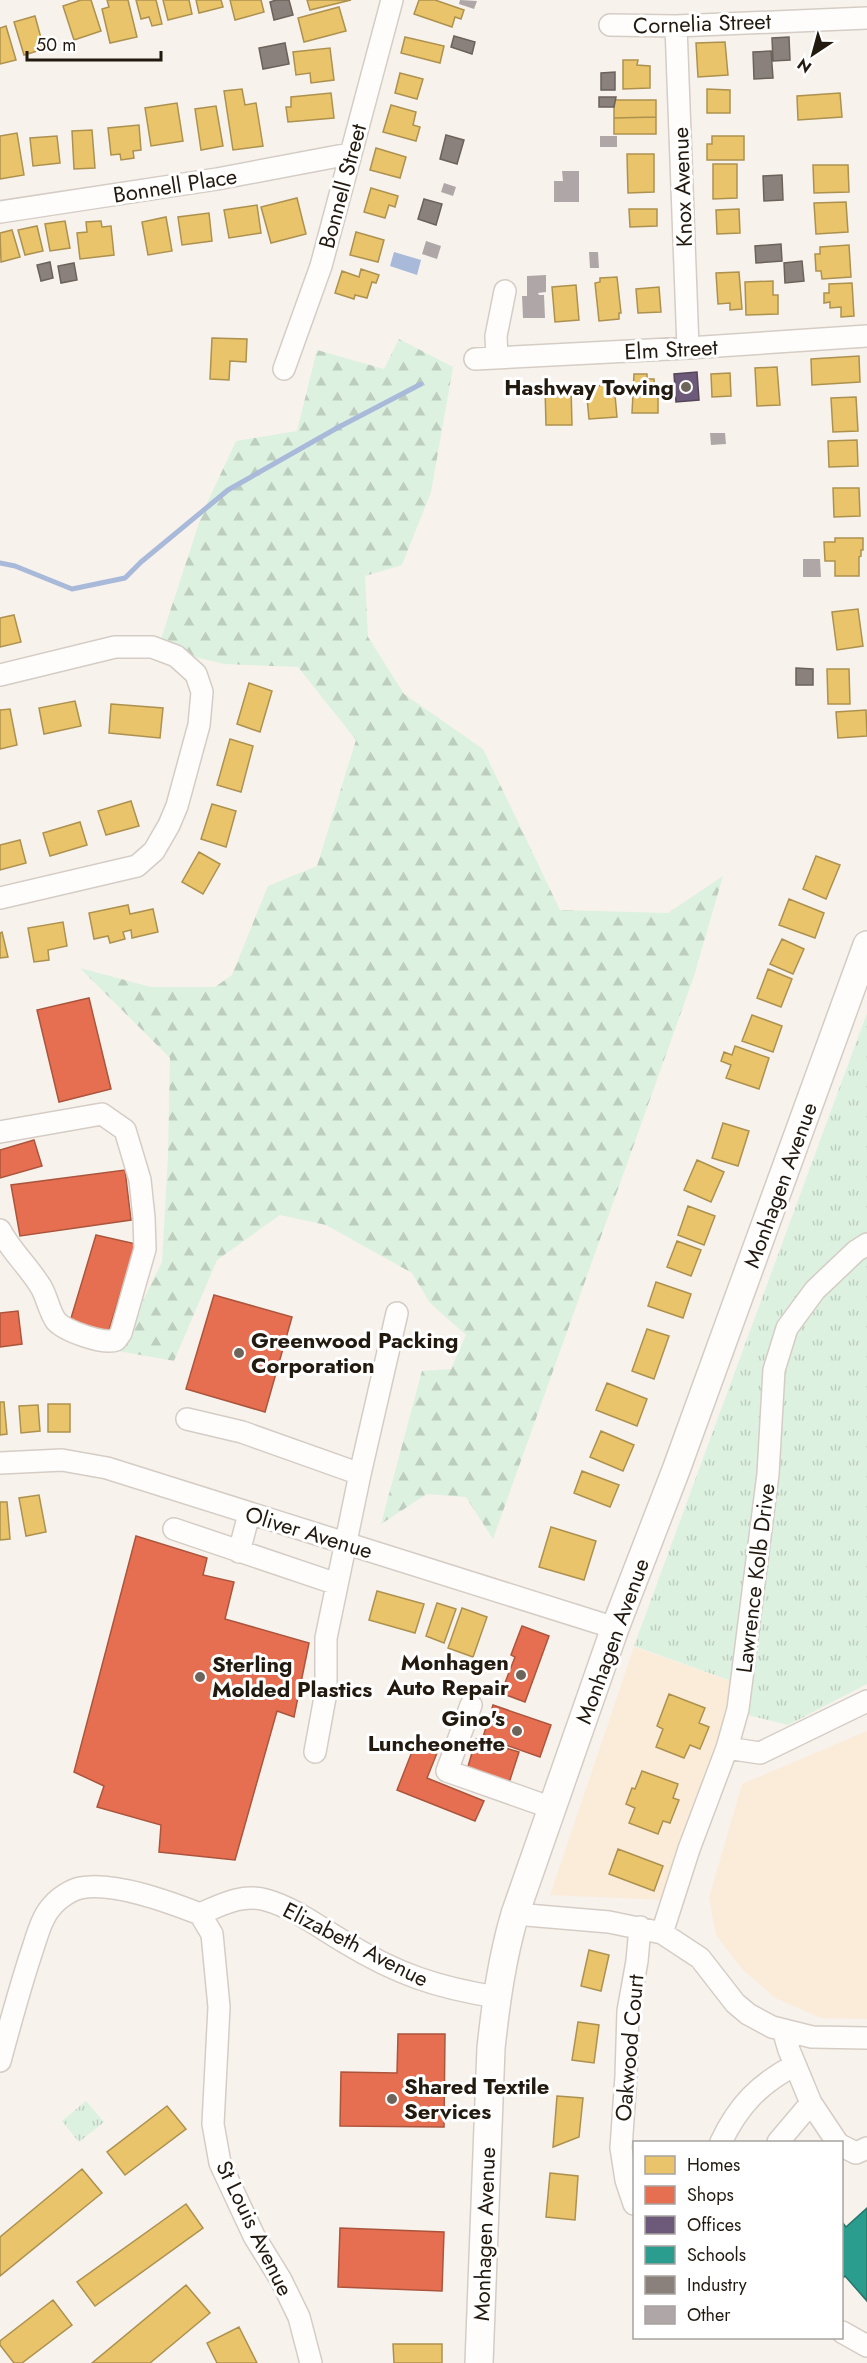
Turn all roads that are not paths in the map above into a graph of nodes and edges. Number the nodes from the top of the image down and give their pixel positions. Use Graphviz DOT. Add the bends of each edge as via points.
graph roads {
  1 [pos="392,0"];
  2 [pos="867,18"];
  3 [pos="610,26"];
  4 [pos="676,26"];
  5 [pos="349,154"];
  6 [pos="0,212"];
  7 [pos="505,291"];
  8 [pos="867,336"];
  9 [pos="688,348"];
  10 [pos="497,358"];
  11 [pos="475,359"];
  12 [pos="284,369"];
  13 [pos="0,675"];
  14 [pos="0,898"];
  15 [pos="867,946"];
  16 [pos="0,1132"];
  17 [pos="0,1230"];
  18 [pos="867,1244"];
  19 [pos="397,1313"];
  20 [pos="187,1419"];
  21 [pos="0,1463"];
  22 [pos="360,1474"];
  23 [pos="249,1514"];
  24 [pos="174,1529"];
  25 [pos="345,1544"];
  26 [pos="239,1551"];
  27 [pos="337,1584"];
  28 [pos="615,1628"];
  29 [pos="867,1701"];
  30 [pos="471,1705"];
  31 [pos="727,1748"];
  32 [pos="315,1752"];
  33 [pos="552,1808"];
  34 [pos="200,1914"];
  35 [pos="515,1914"];
  36 [pos="640,1927"];
  37 [pos="662,1933"];
  38 [pos="496,1997"];
  39 [pos="783,2030"];
  40 [pos="867,2038"];
  41 [pos="0,2061"];
  42 [pos="795,2065"];
  43 [pos="811,2103"];
  44 [pos="721,2141"];
  45 [pos="779,2141"];
  46 [pos="836,2141"];
  47 [pos="843,2146"];
  48 [pos="867,2148"];
  49 [pos="633,2201"];
  50 [pos="843,2333"];
  51 [pos="867,2346"];
  52 [pos="311,2363"];
  53 [pos="479,2363"];
  1 -- 5 [label="street, Bonnell Street"];
  2 -- 4 [label="street, Cornelia Street"];
  3 -- 4 [label="street, Cornelia Street"];
  4 -- 9 [label="street, Knox Avenue"];
  5 -- 6 [label="street, Bonnell Place" via="217,179"];
  5 -- 12 [label="street, Bonnell Street" via="321,267"];
  7 -- 10 [label="street" via="496,336"];
  8 -- 9 [label="street, Elm Street"];
  9 -- 10 [label="street, Elm Street"];
  10 -- 11 [label="street, Elm Street"];
  13 -- 14 [label="street" via="114,647 152,647 176,656 196,674 202,692 199,725 169,825 154,851 137,866"];
  15 -- 28 [label="main road, Monhagen Avenue"];
  16 -- 17 [label="street" via="102,1114 125,1130 140,1180 145,1249 116,1340 81,1335 57,1323 41,1287"];
  18 -- 31 [label="street, Lawrence Kolb Drive" via="815,1290 787,1328 774,1370 768,1474 738,1709"];
  19 -- 22 [label="street"];
  20 -- 22 [label="street" via="242,1432"];
  21 -- 23 [label="street, Oliver Avenue" via="62,1460 107,1468"];
  22 -- 25 [label="street"];
  23 -- 25 [label="street, Oliver Avenue"];
  23 -- 26 [label="street"];
  24 -- 26 [label="street"];
  25 -- 27 [label="street"];
  25 -- 28 [label="street, Oliver Avenue"];
  26 -- 27 [label="street"];
  27 -- 32 [label="street" via="326,1638 326,1692"];
  28 -- 33 [label="main road, Monhagen Avenue"];
  29 -- 31 [label="street" via="759,1753"];
  30 -- 33 [label="street" via="447,1771"];
  31 -- 37 [label="street, Lawrence Kolb Drive"];
  33 -- 35 [label="main road, Monhagen Avenue"];
  34 -- 38 [label="street, Elizabeth Avenue" via="235,1899 264,1899 296,1911 348,1945 413,1978 456,1991"];
  34 -- 41 [label="street" via="149,1895 95,1887 68,1893 52,1905 39,1930"];
  34 -- 52 [label="street, St Louis Avenue" via="212,1934 219,2007 213,2124 220,2163 254,2236 299,2317"];
  35 -- 36 [label="street"];
  35 -- 38 [label="main road, Monhagen Avenue"];
  36 -- 37 [label="street"];
  36 -- 49 [label="street, Oakwood Court" via="628,2011 621,2148"];
  37 -- 39 [label="street" via="700,1958 741,2009"];
  38 -- 53 [label="main road, Monhagen Avenue"];
  39 -- 40 [label="street" via="812,2037"];
  39 -- 42 [label="street"];
  42 -- 43 [label="street"];
  42 -- 44 [label="street" via="749,2098"];
  43 -- 45 [label="street"];
  43 -- 46 [label="street"];
  47 -- 48 [label="street" via="856,2153"];
  50 -- 51 [label="street"];
}
